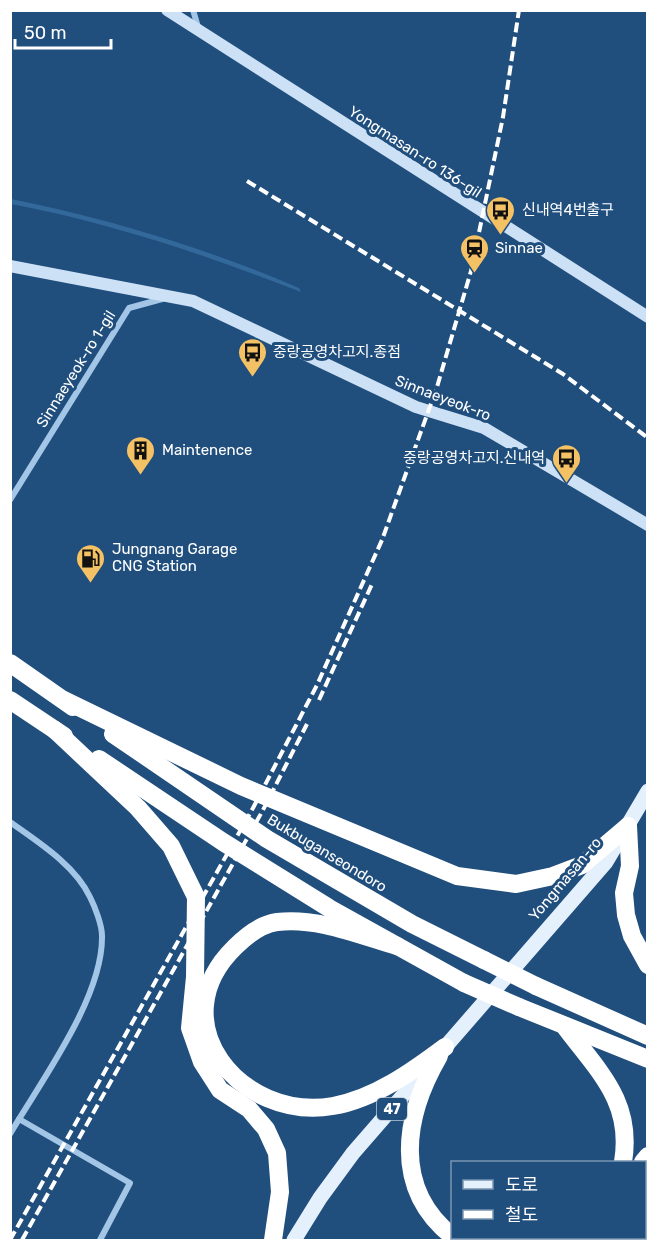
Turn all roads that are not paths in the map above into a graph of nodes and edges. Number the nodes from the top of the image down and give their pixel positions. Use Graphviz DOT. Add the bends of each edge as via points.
graph roads {
  1 [pos="167,10"];
  2 [pos="193,10"];
  3 [pos="199,31"];
  4 [pos="10,266"];
  5 [pos="193,301"];
  6 [pos="648,317"];
  7 [pos="10,500"];
  8 [pos="648,525"];
  9 [pos="10,663"];
  10 [pos="10,700"];
  11 [pos="64,700"];
  12 [pos="55,730"];
  13 [pos="648,791"];
  14 [pos="10,822"];
  15 [pos="628,826"];
  16 [pos="397,946"];
  17 [pos="648,965"];
  18 [pos="566,1028"];
  19 [pos="648,1036"];
  20 [pos="445,1047"];
  21 [pos="648,1059"];
  22 [pos="19,1119"];
  23 [pos="10,1134"];
  24 [pos="623,1161"];
  25 [pos="451,1235"];
  26 [pos="100,1240"];
  27 [pos="273,1240"];
  28 [pos="294,1240"];
  1 -- 3 [label="street, Yongmasan-ro 136-gil"];
  2 -- 3 [label="street"];
  3 -- 6 [label="street, Yongmasan-ro 136-gil"];
  4 -- 5 [label="street, Sinnaeyeok-ro"];
  5 -- 7 [label="street, Sinnaeyeok-ro 1-gil" via="158,299 129,308"];
  5 -- 8 [label="street, Sinnaeyeok-ro" via="416,407 484,428"];
  9 -- 11 [label="highway, Bukbuganseondoro"];
  10 -- 12 [label="highway"];
  11 -- 15 [label="highway" via="240,786 457,876 516,884 553,876 582,865"];
  11 -- 19 [label="highway, Bukbuganseondoro, bridge" via="267,839 402,918 536,986"];
  12 -- 16 [label="highway" via="223,842"];
  12 -- 27 [label="highway" via="165,838 196,897 190,1028 202,1062 220,1090 249,1109 266,1129 277,1153 280,1192"];
  13 -- 15 [label="main road, Yongmasan-ro / 47"];
  14 -- 22 [label="street" via="72,871 89,896 102,934 99,962 85,1006"];
  15 -- 17 [label="highway" via="626,915"];
  15 -- 20 [label="main road, Yongmasan-ro / 47" via="606,862"];
  16 -- 18 [label="highway, bridge" via="464,983"];
  16 -- 20 [label="highway" via="316,923 274,922 260,929 239,943 219,965 205,1003 208,1041 241,1084 264,1098 309,1107 341,1104 381,1088"];
  18 -- 21 [label="highway"];
  18 -- 24 [label="highway" via="616,1095 625,1134"];
  20 -- 25 [label="highway" via="427,1077 415,1110 410,1172 423,1202"];
  20 -- 28 [label="main road, 47" via="353,1153"];
  22 -- 23 [label="street"];
  22 -- 26 [label="street" via="130,1183"];
}
